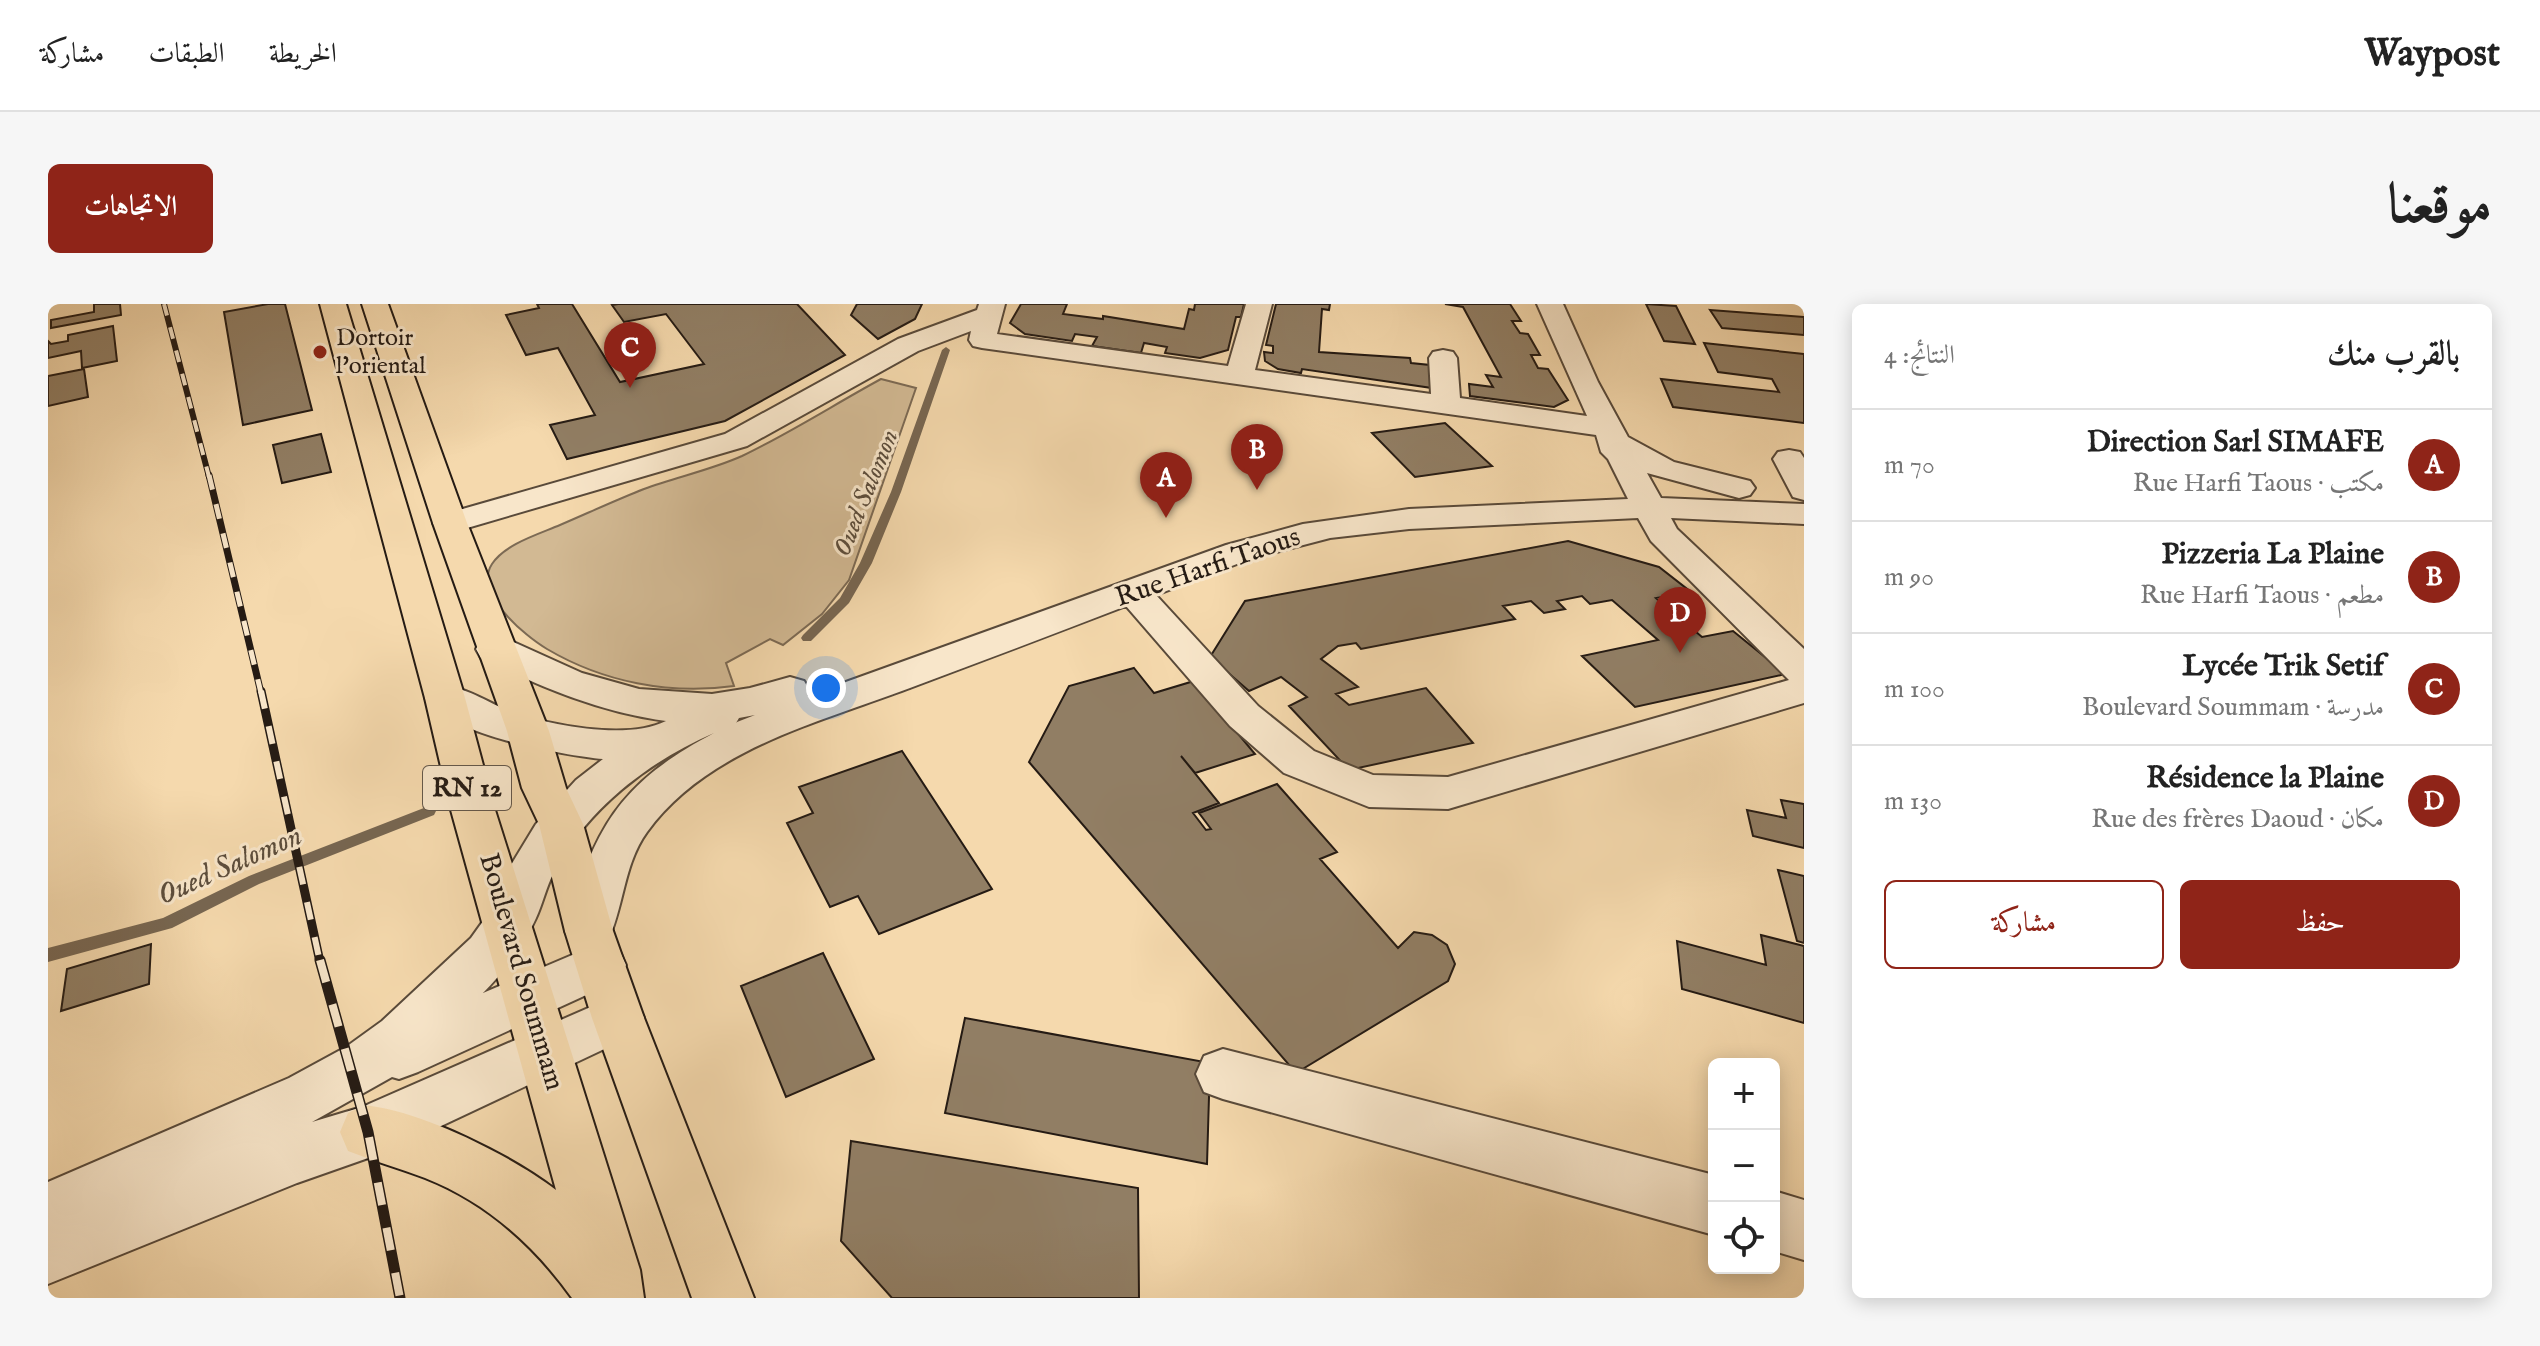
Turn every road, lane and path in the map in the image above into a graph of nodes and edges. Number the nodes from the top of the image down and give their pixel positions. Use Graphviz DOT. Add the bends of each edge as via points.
graph roads {
  1 [pos="333,304"];
  2 [pos="375,304"];
  3 [pos="1259,304"];
  4 [pos="1550,304"];
  5 [pos="988,320"];
  6 [pos="1443,358"];
  7 [pos="1239,376"];
  8 [pos="1446,405"];
  9 [pos="1613,436"];
  10 [pos="1789,459"];
  11 [pos="1739,488"];
  12 [pos="1586,491"];
  13 [pos="1804,492"];
  14 [pos="1642,497"];
  15 [pos="1804,514"];
  16 [pos="450,523"];
  17 [pos="1133,592"];
  18 [pos="495,649"];
  19 [pos="1804,672"];
  20 [pos="1804,689"];
  21 [pos="445,698"];
  22 [pos="764,714"];
  23 [pos="528,731"];
  24 [pos="664,739"];
  25 [pos="561,824"];
  26 [pos="508,926"];
  27 [pos="595,948"];
  28 [pos="530,997"];
  29 [pos="618,1018"];
  30 [pos="545,1050"];
  31 [pos="1223,1074"];
  32 [pos="349,1077"];
  33 [pos="368,1132"];
  34 [pos="1708,1203"];
  35 [pos="48,1212"];
  36 [pos="1780,1223"];
  37 [pos="1804,1230"];
  38 [pos="48,1254"];
  39 [pos="610,1289"];
  40 [pos="723,1298"];
  1 -- 21 [label="main road, Boulevard Soummam / RN 12"];
  2 -- 16 [label="main road, RN 12"];
  3 -- 7 [label="street"];
  4 -- 9 [label="street"];
  5 -- 7 [label="street, Rue Harfi Taous"];
  5 -- 16 [label="street" via="908,345 736,440"];
  6 -- 8 [label="street"];
  7 -- 8 [label="street, Rue Harfi Taous"];
  8 -- 9 [label="street, Rue Harfi Taous"];
  9 -- 11 [label="street, Rue Harfi Taous" via="1674,473"];
  9 -- 12 [label="street" via="1612,470"];
  9 -- 14 [label="street"];
  10 -- 13 [label="street"];
  11 -- 13 [label="street, Rue Harfi Taous"];
  11 -- 14 [label="street, Rue Harfi Taous"];
  12 -- 14 [label="street, Rue Harfi Taous"];
  12 -- 22 [label="street, Rue Harfi Taous" via="1340,504 1234,530 1111,571"];
  14 -- 15 [label="street, Rue Harfi Taous"];
  14 -- 17 [label="street, Rue Harfi Taous" via="1346,525 1238,552"];
  14 -- 19 [label="street" via="1678,552"];
  16 -- 18 [label="main road, RN 12"];
  17 -- 20 [label="street" via="1244,716 1299,762 1369,791 1448,793"];
  17 -- 22 [label="street, Rue Harfi Taous"];
  18 -- 22 [label="street, Rue Harfi Taous" via="619,701"];
  18 -- 23 [label="main road, RN 12"];
  21 -- 23 [label="street, Rue Harfi Taous"];
  21 -- 26 [label="main road, Boulevard Soummam / RN 12"];
  22 -- 24 [label="street, Rue Harfi Taous" via="693,725"];
  22 -- 27 [label="street, Rue Harfi Taous" via="671,780 639,811 617,843"];
  23 -- 24 [label="street, Rue Harfi Taous" via="607,742"];
  23 -- 25 [label="main road, RN 12"];
  24 -- 25 [label="street, Rue Harfi Taous" via="598,785"];
  25 -- 26 [label="street, Rue Harfi Taous" via="536,862"];
  25 -- 27 [label="main road, RN 12"];
  26 -- 28 [label="main road, Boulevard Soummam / RN 12"];
  26 -- 32 [label="street, Rue Harfi Taous" via="401,1038"];
  27 -- 28 [label="street"];
  27 -- 29 [label="main road, RN 12"];
  28 -- 30 [label="main road, Boulevard Soummam / RN 12"];
  28 -- 32 [label="street"];
  29 -- 30 [label="street"];
  29 -- 40 [label="main road, RN 12"];
  30 -- 33 [label="street"];
  30 -- 39 [label="main road, Boulevard Soummam / RN 12"];
  31 -- 34 [label="street"];
  32 -- 35 [label="street"];
  33 -- 38 [label="street" via="256,1170"];
  33 -- 39 [label="main road" via="464,1163 516,1195"];
  36 -- 37 [label="street"];
}
